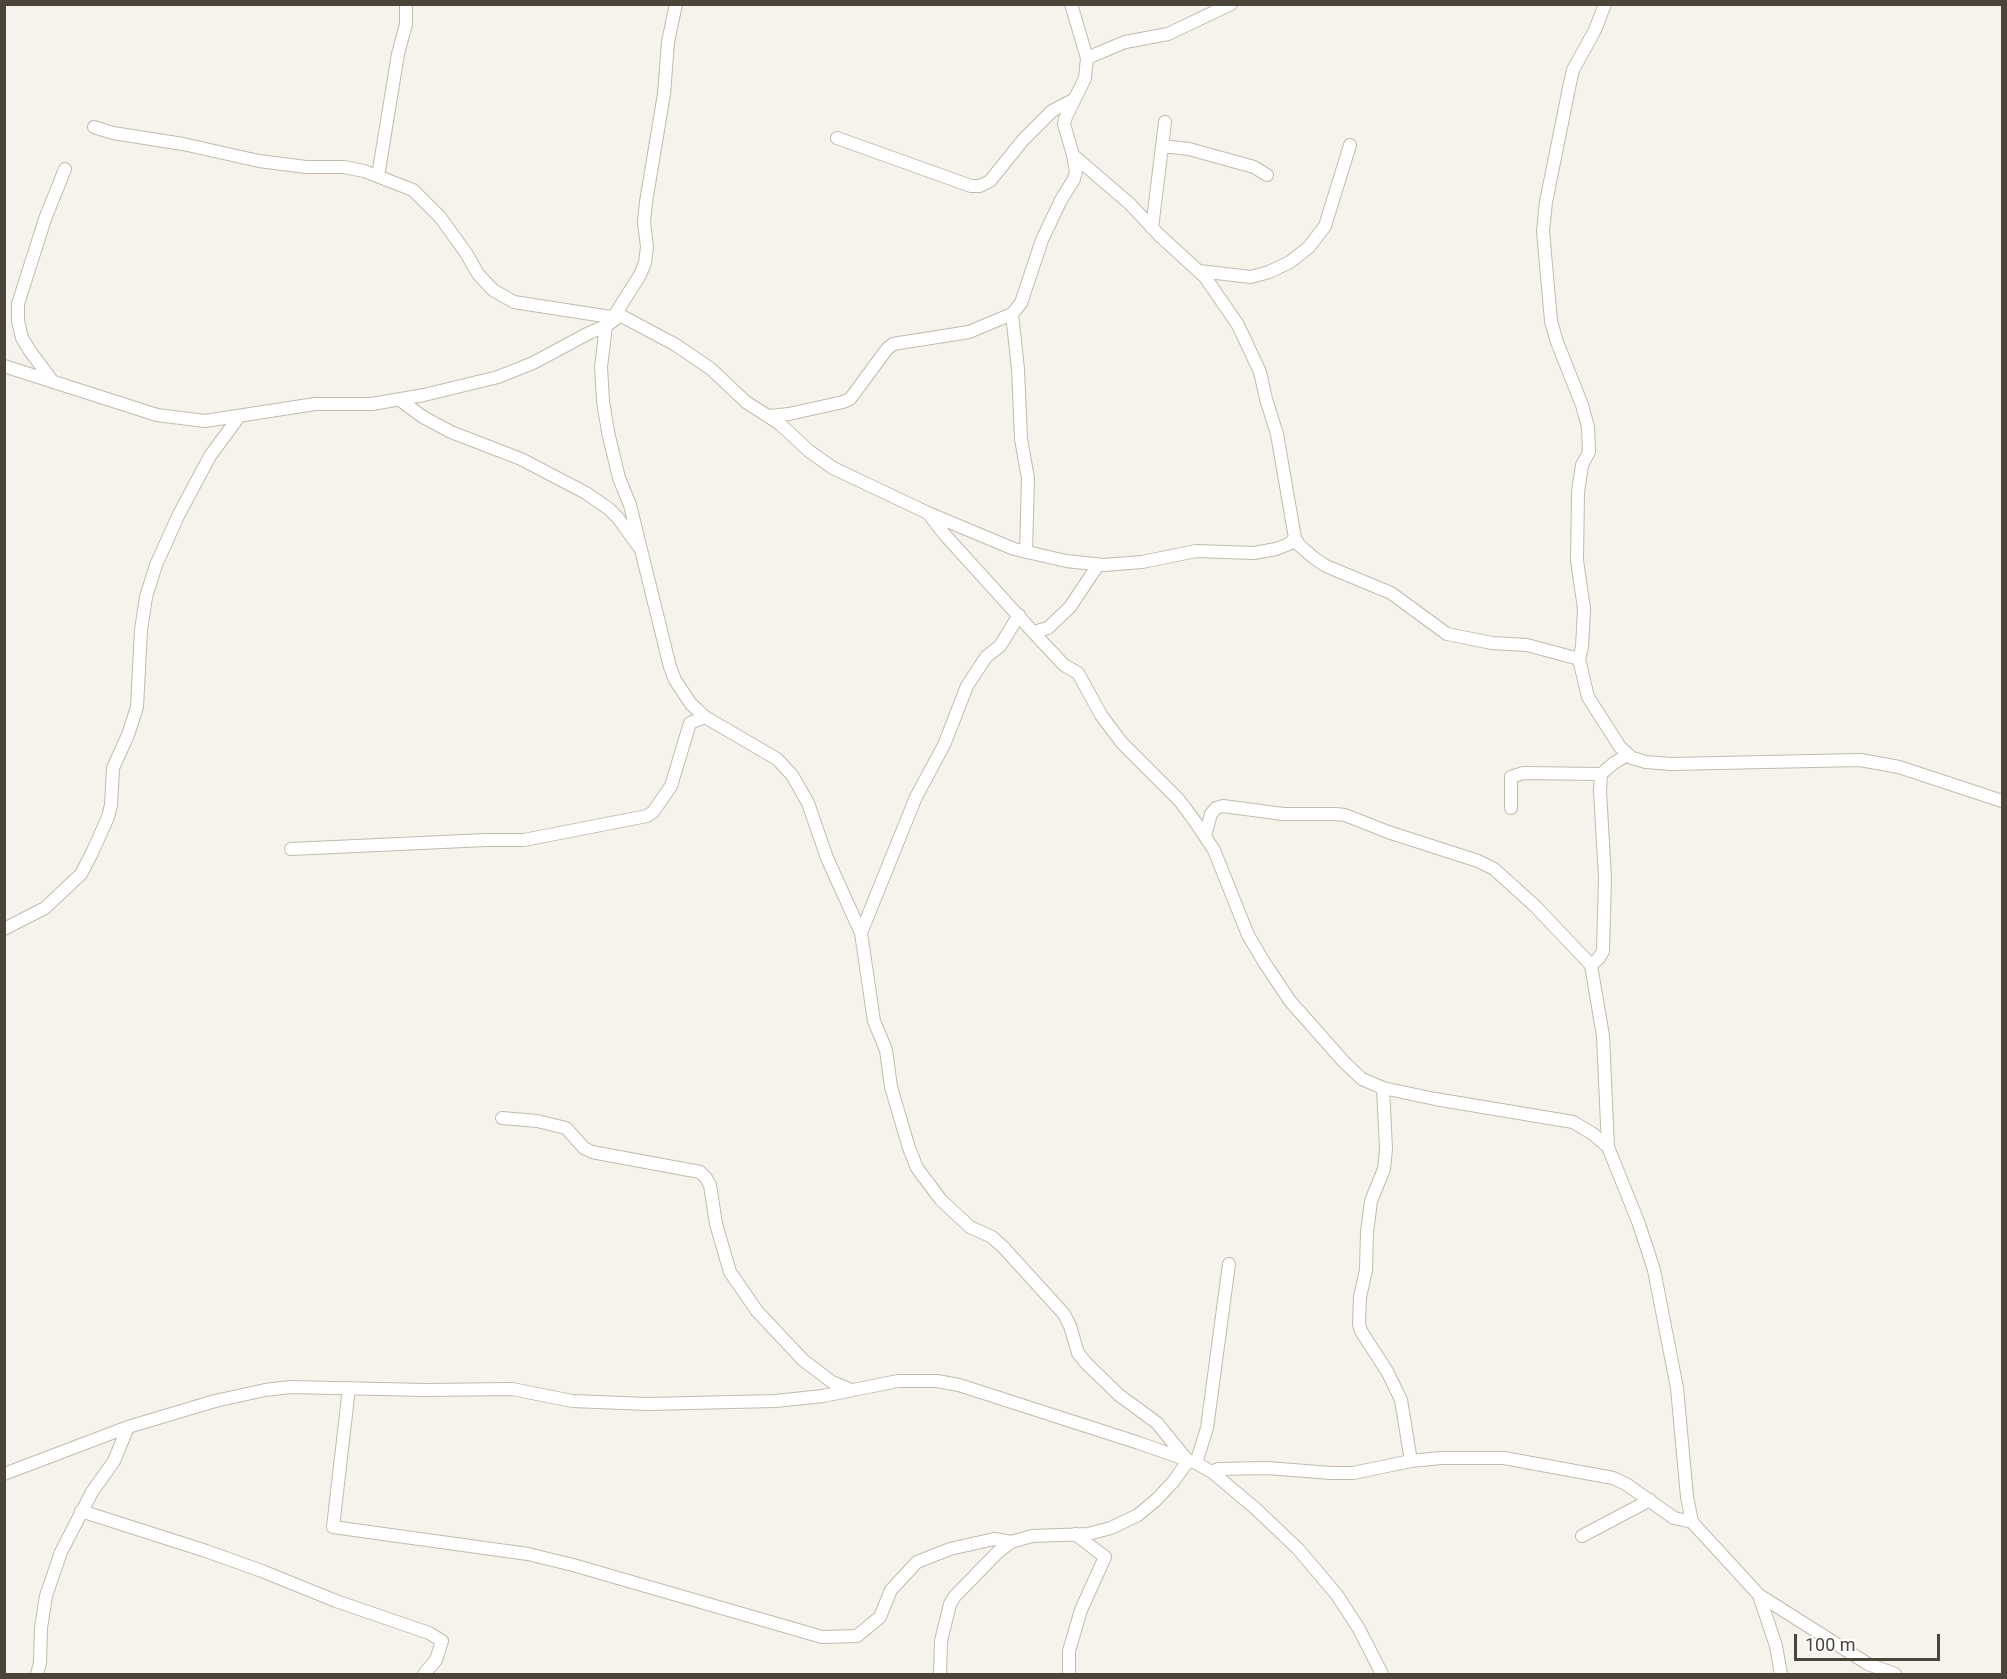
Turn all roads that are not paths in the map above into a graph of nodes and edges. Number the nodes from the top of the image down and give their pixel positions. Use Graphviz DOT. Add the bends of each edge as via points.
graph roads {
  1 [pos="406,4"];
  2 [pos="676,4"];
  3 [pos="1071,4"];
  4 [pos="1231,4"];
  5 [pos="1605,4"];
  6 [pos="1087,58"];
  7 [pos="1075,99"];
  8 [pos="1165,122"];
  9 [pos="94,126"];
  10 [pos="837,138"];
  11 [pos="1350,145"];
  12 [pos="1162,146"];
  13 [pos="1073,155"];
  14 [pos="65,169"];
  15 [pos="1267,175"];
  16 [pos="378,176"];
  17 [pos="1152,228"];
  18 [pos="1198,271"];
  19 [pos="1012,314"];
  20 [pos="613,319"];
  21 [pos="4,366"];
  22 [pos="52,382"];
  23 [pos="400,400"];
  24 [pos="769,416"];
  25 [pos="238,418"];
  26 [pos="928,513"];
  27 [pos="1295,538"];
  28 [pos="641,551"];
  29 [pos="1026,552"];
  30 [pos="1098,565"];
  31 [pos="1019,615"];
  32 [pos="1033,632"];
  33 [pos="1579,659"];
  34 [pos="705,717"];
  35 [pos="1627,756"];
  36 [pos="1601,774"];
  37 [pos="2002,801"];
  38 [pos="1511,808"];
  39 [pos="1205,836"];
  40 [pos="291,849"];
  41 [pos="4,929"];
  42 [pos="861,933"];
  43 [pos="1591,965"];
  44 [pos="1383,1088"];
  45 [pos="502,1118"];
  46 [pos="1608,1147"];
  47 [pos="1229,1264"];
  48 [pos="349,1388"];
  49 [pos="849,1389"];
  50 [pos="128,1427"];
  51 [pos="1411,1461"];
  52 [pos="1192,1462"];
  53 [pos="1212,1472"];
  54 [pos="4,1474"];
  55 [pos="1650,1500"];
  56 [pos="81,1511"];
  57 [pos="1692,1522"];
  58 [pos="1075,1534"];
  59 [pos="1582,1536"];
  60 [pos="1011,1542"];
  61 [pos="1759,1595"];
  62 [pos="37,1674"];
  63 [pos="424,1674"];
  64 [pos="940,1674"];
  65 [pos="1069,1674"];
  66 [pos="1382,1674"];
  67 [pos="1781,1674"];
  68 [pos="1895,1674"];
  1 -- 16 [label="street" via="406,24"];
  2 -- 20 [label="street" via="646,202 645,263"];
  3 -- 6 [label="street"];
  4 -- 6 [label="street" via="1168,34 1125,42"];
  5 -- 33 [label="street" via="1570,83 1543,231 1551,321 1588,427 1589,452 1582,465 1578,492 1577,560 1584,609"];
  6 -- 7 [label="street" via="1085,78"];
  7 -- 10 [label="street" via="1052,111 990,181 980,186"];
  7 -- 13 [label="street" via="1064,124"];
  8 -- 12 [label="street"];
  9 -- 16 [label="street" via="259,161 344,167"];
  11 -- 18 [label="street" via="1324,226 1310,247 1290,262 1251,277"];
  12 -- 15 [label="street" via="1190,149 1254,167"];
  12 -- 17 [label="street"];
  13 -- 17 [label="street" via="1131,204"];
  13 -- 19 [label="street" via="1074,179 1042,240 1021,303"];
  14 -- 22 [label="street" via="18,304 22,338"];
  16 -- 20 [label="street" via="413,190 426,201 493,290 514,302"];
  17 -- 18 [label="street"];
  18 -- 27 [label="street" via="1238,325 1260,372 1277,434"];
  19 -- 24 [label="street" via="969,332 893,344 850,399"];
  19 -- 29 [label="street" via="1021,439 1028,478"];
  20 -- 23 [label="street" via="533,363 498,376"];
  20 -- 24 [label="street" via="676,345"];
  20 -- 28 [label="street" via="601,366 603,401 619,478"];
  21 -- 22 [label="street"];
  22 -- 25 [label="street" via="157,415 205,422"];
  23 -- 25 [label="street" via="315,404"];
  23 -- 28 [label="street" via="450,432 521,459 586,493 618,518"];
  24 -- 26 [label="street" via="833,468"];
  25 -- 41 [label="street" via="210,456 156,566 141,630 137,707 113,768 111,805 92,853 81,874 45,908"];
  26 -- 29 [label="street"];
  26 -- 31 [label="street"];
  27 -- 30 [label="street" via="1276,549 1254,553 1196,551 1142,562"];
  27 -- 33 [label="street" via="1326,566 1391,593 1447,634 1527,645"];
  28 -- 34 [label="street" via="675,680"];
  29 -- 30 [label="street"];
  30 -- 32 [label="street" via="1070,607 1048,628"];
  31 -- 32 [label="street"];
  31 -- 42 [label="street" via="967,686 944,746 916,797"];
  32 -- 39 [label="street" via="1064,665 1078,673 1122,743 1179,800"];
  33 -- 35 [label="street" via="1588,697"];
  34 -- 40 [label="street" via="690,723 671,786 647,816 524,840"];
  34 -- 42 [label="street" via="777,759 792,775 808,803 827,858"];
  35 -- 36 [label="street"];
  35 -- 37 [label="street" via="1671,764 1860,760 1899,767"];
  36 -- 38 [label="street" via="1523,773 1511,777"];
  36 -- 43 [label="street" via="1603,951"];
  39 -- 43 [label="street" via="1211,814 1223,806 1283,814 1345,815 1490,866"];
  39 -- 44 [label="street" via="1248,935 1290,1001 1356,1074"];
  42 -- 52 [label="street" via="874,1021 886,1050 891,1087 917,1168 941,1200 970,1227 992,1237 1004,1248 1064,1314 1078,1353 1086,1363 1119,1395 1157,1423"];
  43 -- 46 [label="street" via="1603,1036"];
  44 -- 46 [label="street" via="1564,1120 1582,1127"];
  44 -- 51 [label="street" via="1384,1169 1371,1201 1359,1324 1401,1400"];
  45 -- 49 [label="street" via="566,1128 592,1152 700,1172 710,1185 730,1272 757,1311 803,1360 832,1382"];
  46 -- 57 [label="street" via="1654,1270 1677,1388"];
  47 -- 52 [label="street" via="1207,1428"];
  48 -- 49 [label="street" via="512,1389 572,1401 648,1404 775,1401"];
  48 -- 50 [label="street" via="265,1390"];
  48 -- 60 [label="street" via="333,1527 528,1554 822,1637 857,1636 880,1617 891,1590 917,1562 950,1549 994,1539"];
  49 -- 52 [label="street" via="919,1380 959,1385"];
  50 -- 54 [label="street"];
  50 -- 56 [label="street" via="114,1461"];
  51 -- 53 [label="street" via="1353,1473 1267,1468"];
  51 -- 55 [label="street" via="1504,1458 1613,1478"];
  52 -- 53 [label="street"];
  52 -- 58 [label="street" via="1138,1515 1111,1528"];
  53 -- 66 [label="street" via="1298,1549 1337,1595"];
  55 -- 57 [label="street" via="1674,1518"];
  55 -- 59 [label="street"];
  56 -- 62 [label="street" via="46,1596"];
  56 -- 63 [label="street" via="206,1551 429,1633 442,1641 436,1660"];
  57 -- 61 [label="street"];
  58 -- 60 [label="street" via="1032,1536"];
  58 -- 65 [label="street" via="1105,1557 1068,1651"];
  60 -- 64 [label="street" via="950,1604 941,1641"];
  61 -- 67 [label="street"];
  61 -- 68 [label="street" via="1868,1664"];
}
